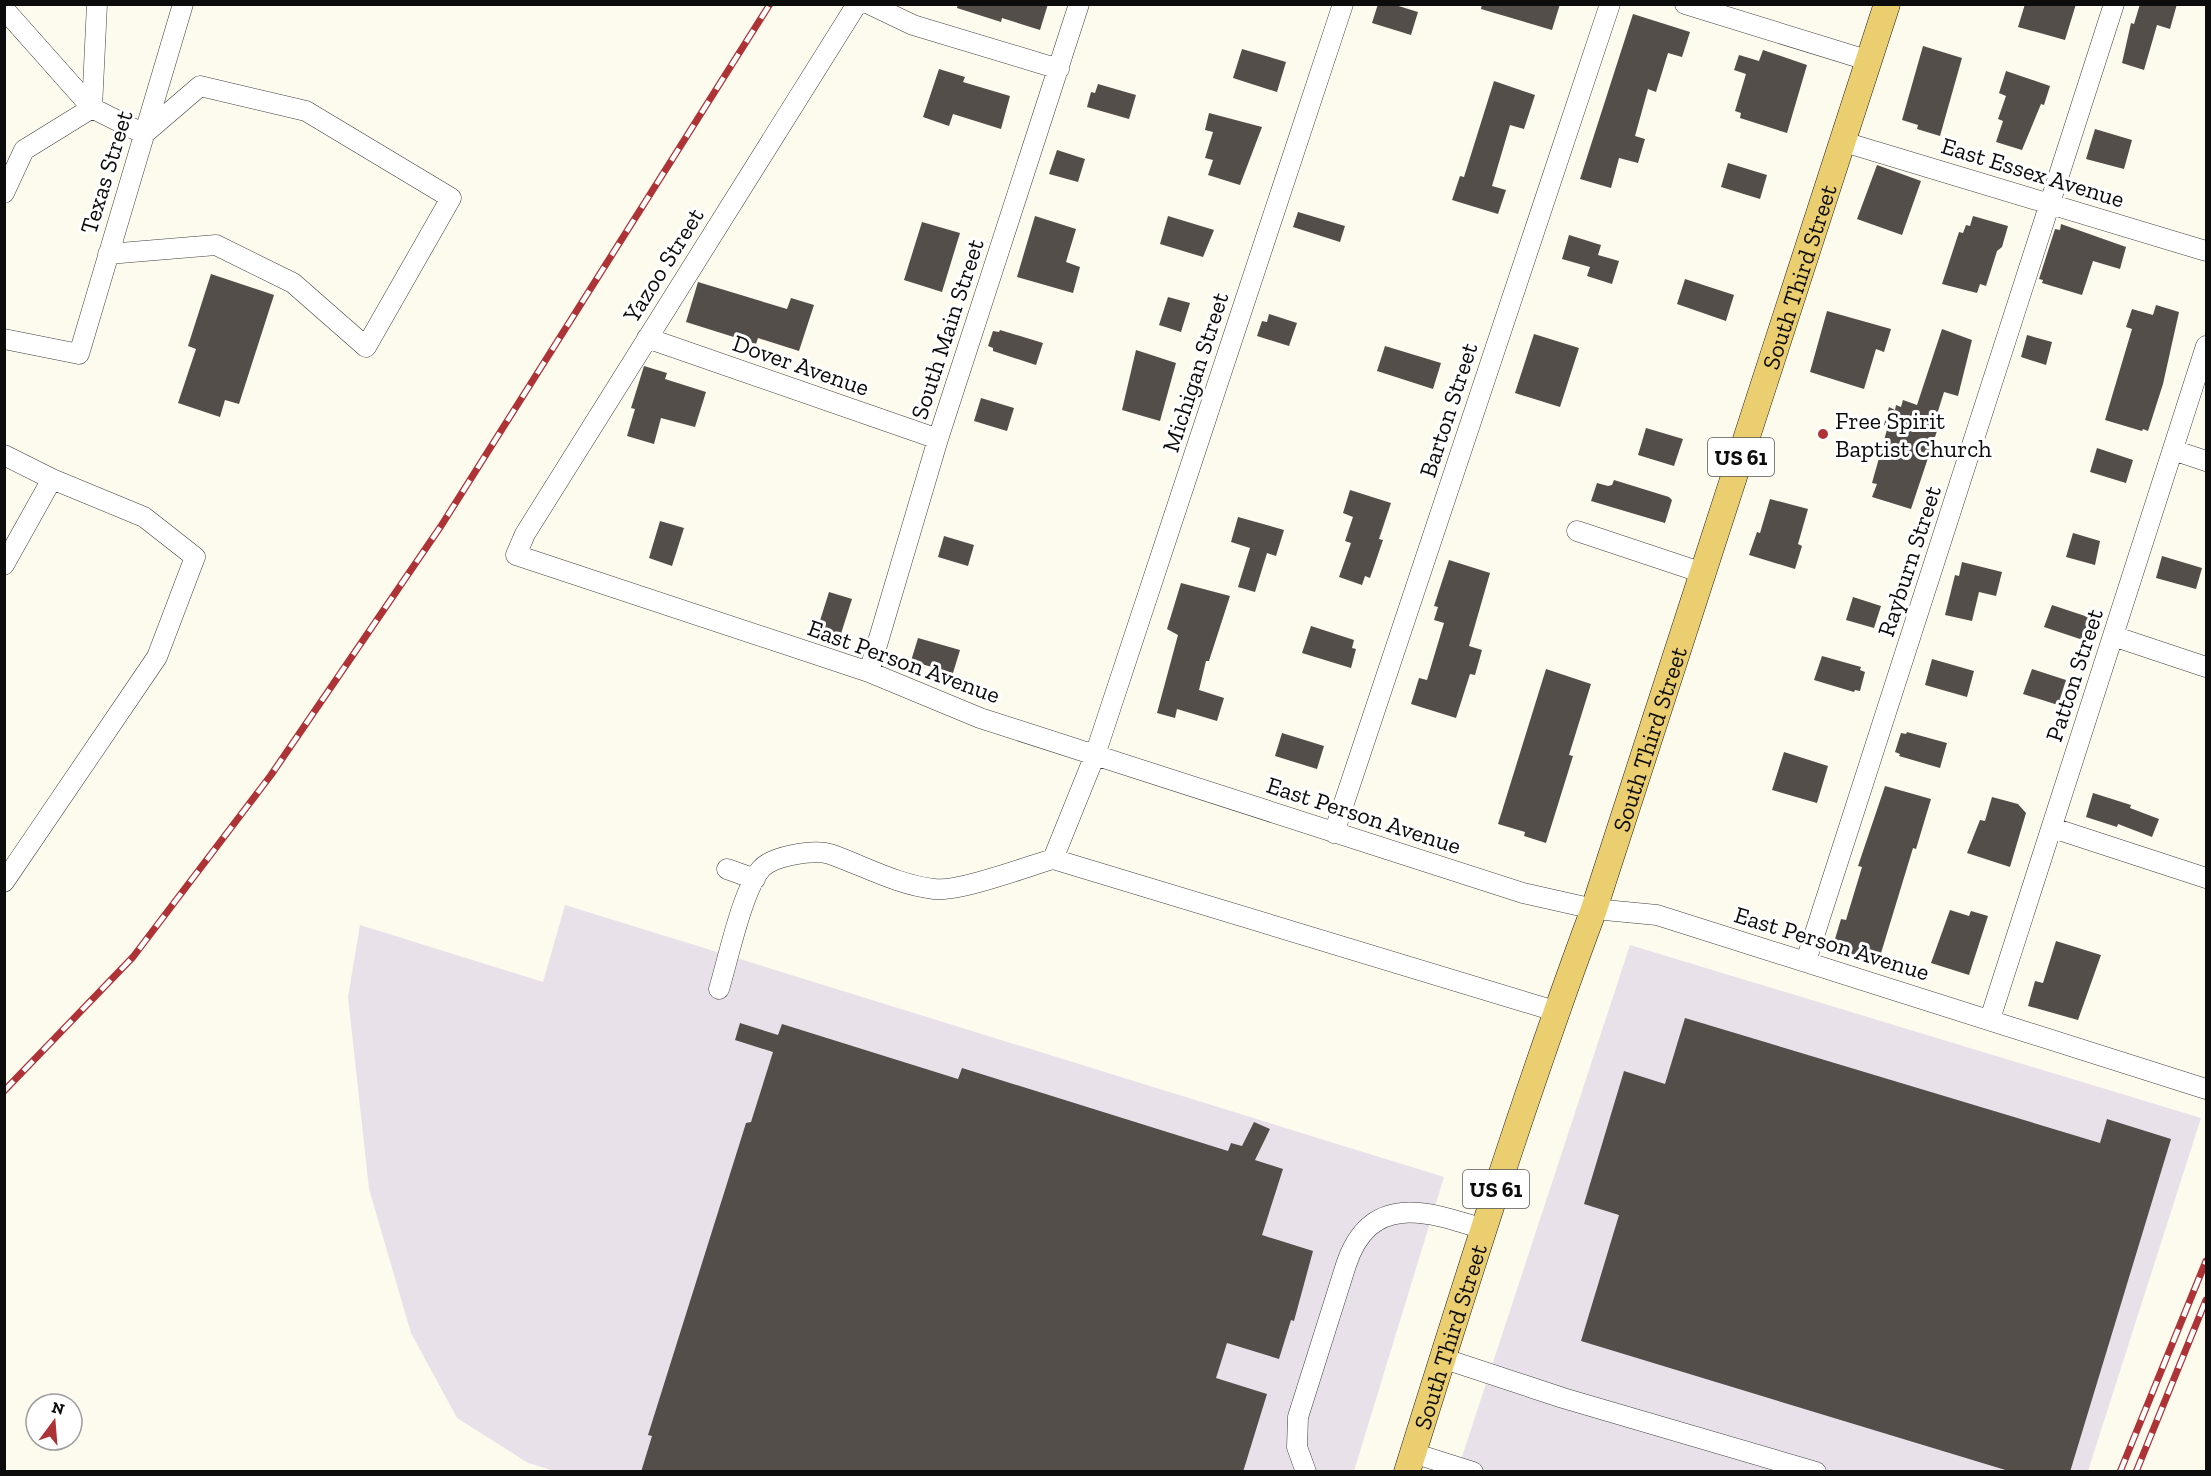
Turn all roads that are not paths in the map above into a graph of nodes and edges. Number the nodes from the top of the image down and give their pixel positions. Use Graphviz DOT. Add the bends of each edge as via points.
graph roads {
  1 [pos="98,4"];
  2 [pos="183,4"];
  3 [pos="857,4"];
  4 [pos="869,4"];
  5 [pos="1080,4"];
  6 [pos="1343,4"];
  7 [pos="1610,4"];
  8 [pos="1685,4"];
  9 [pos="1887,4"];
  10 [pos="2114,4"];
  11 [pos="4,9"];
  12 [pos="1870,61"];
  13 [pos="1059,69"];
  14 [pos="92,108"];
  15 [pos="144,134"];
  16 [pos="1844,142"];
  17 [pos="4,193"];
  18 [pos="2051,203"];
  19 [pos="2206,251"];
  20 [pos="108,254"];
  21 [pos="647,338"];
  22 [pos="4,339"];
  23 [pos="2206,346"];
  24 [pos="938,439"];
  25 [pos="2173,450"];
  26 [pos="4,455"];
  27 [pos="2206,461"];
  28 [pos="52,479"];
  29 [pos="1577,531"];
  30 [pos="516,555"];
  31 [pos="4,565"];
  32 [pos="1703,573"];
  33 [pos="2114,636"];
  34 [pos="2206,667"];
  35 [pos="868,672"];
  36 [pos="1095,755"];
  37 [pos="2053,828"];
  38 [pos="1334,833"];
  39 [pos="1053,859"];
  40 [pos="727,869"];
  41 [pos="755,879"];
  42 [pos="2206,879"];
  43 [pos="4,882"];
  44 [pos="1593,909"];
  45 [pos="1806,961"];
  46 [pos="718,989"];
  47 [pos="1556,1011"];
  48 [pos="1990,1019"];
  49 [pos="2206,1089"];
  50 [pos="1483,1229"];
  51 [pos="1442,1358"];
  52 [pos="1410,1462"];
  53 [pos="1306,1472"];
  54 [pos="1473,1472"];
  55 [pos="1816,1472"];
  1 -- 14 [label="street"];
  2 -- 15 [label="street, Texas Street"];
  3 -- 21 [label="street, Yazoo Street"];
  4 -- 13 [label="street" via="913,24"];
  5 -- 13 [label="street, South Main Street"];
  6 -- 36 [label="street, Michigan Street"];
  7 -- 38 [label="street, Barton Street"];
  8 -- 12 [label="street"];
  9 -- 12 [label="main road, South Third Street / US 61"];
  10 -- 18 [label="street, Rayburn Street"];
  11 -- 14 [label="street"];
  12 -- 16 [label="main road, South Third Street / US 61"];
  13 -- 24 [label="street, South Main Street"];
  14 -- 15 [label="street"];
  14 -- 17 [label="street" via="24,150"];
  15 -- 20 [label="street, Texas Street"];
  15 -- 20 [label="street" via="200,86 306,111 451,198 366,347 293,282 216,245"];
  16 -- 18 [label="street, East Essex Avenue"];
  16 -- 32 [label="main road, South Third Street / US 61"];
  18 -- 19 [label="street, East Essex Avenue"];
  18 -- 45 [label="street, Rayburn Street"];
  20 -- 22 [label="street, Texas Street" via="79,354"];
  21 -- 24 [label="street, Dover Avenue"];
  21 -- 30 [label="street, Yazoo Street" via="525,534"];
  23 -- 25 [label="street, Patton Street"];
  24 -- 35 [label="street, South Main Street"];
  25 -- 27 [label="street"];
  25 -- 33 [label="street, Patton Street"];
  26 -- 28 [label="street"];
  28 -- 31 [label="street"];
  28 -- 43 [label="street" via="144,517 195,557 157,657"];
  29 -- 32 [label="street"];
  30 -- 35 [label="street, East Person Avenue"];
  32 -- 44 [label="main road, South Third Street / US 61"];
  33 -- 34 [label="street"];
  33 -- 37 [label="street, Patton Street"];
  35 -- 36 [label="street, East Person Avenue" via="980,718"];
  36 -- 38 [label="street, East Person Avenue"];
  36 -- 39 [label="street, Michigan Street"];
  37 -- 42 [label="street"];
  37 -- 48 [label="street, Patton Street"];
  38 -- 44 [label="street, East Person Avenue" via="1523,893"];
  39 -- 41 [label="street" via="975,883 935,890 826,853 794,853 761,868"];
  39 -- 47 [label="street"];
  40 -- 41 [label="street"];
  41 -- 46 [label="street"];
  44 -- 45 [label="street, East Person Avenue" via="1657,915"];
  44 -- 47 [label="main road, South Third Street / US 61"];
  45 -- 48 [label="street, East Person Avenue"];
  47 -- 50 [label="main road, South Third Street / US 61"];
  48 -- 49 [label="street, East Person Avenue"];
  50 -- 51 [label="main road, South Third Street / US 61"];
  50 -- 53 [label="street" via="1442,1215 1411,1211 1381,1218 1356,1241 1298,1417 1297,1447"];
  51 -- 52 [label="main road, South Third Street / US 61"];
  51 -- 55 [label="street"];
  52 -- 54 [label="street"];
}
